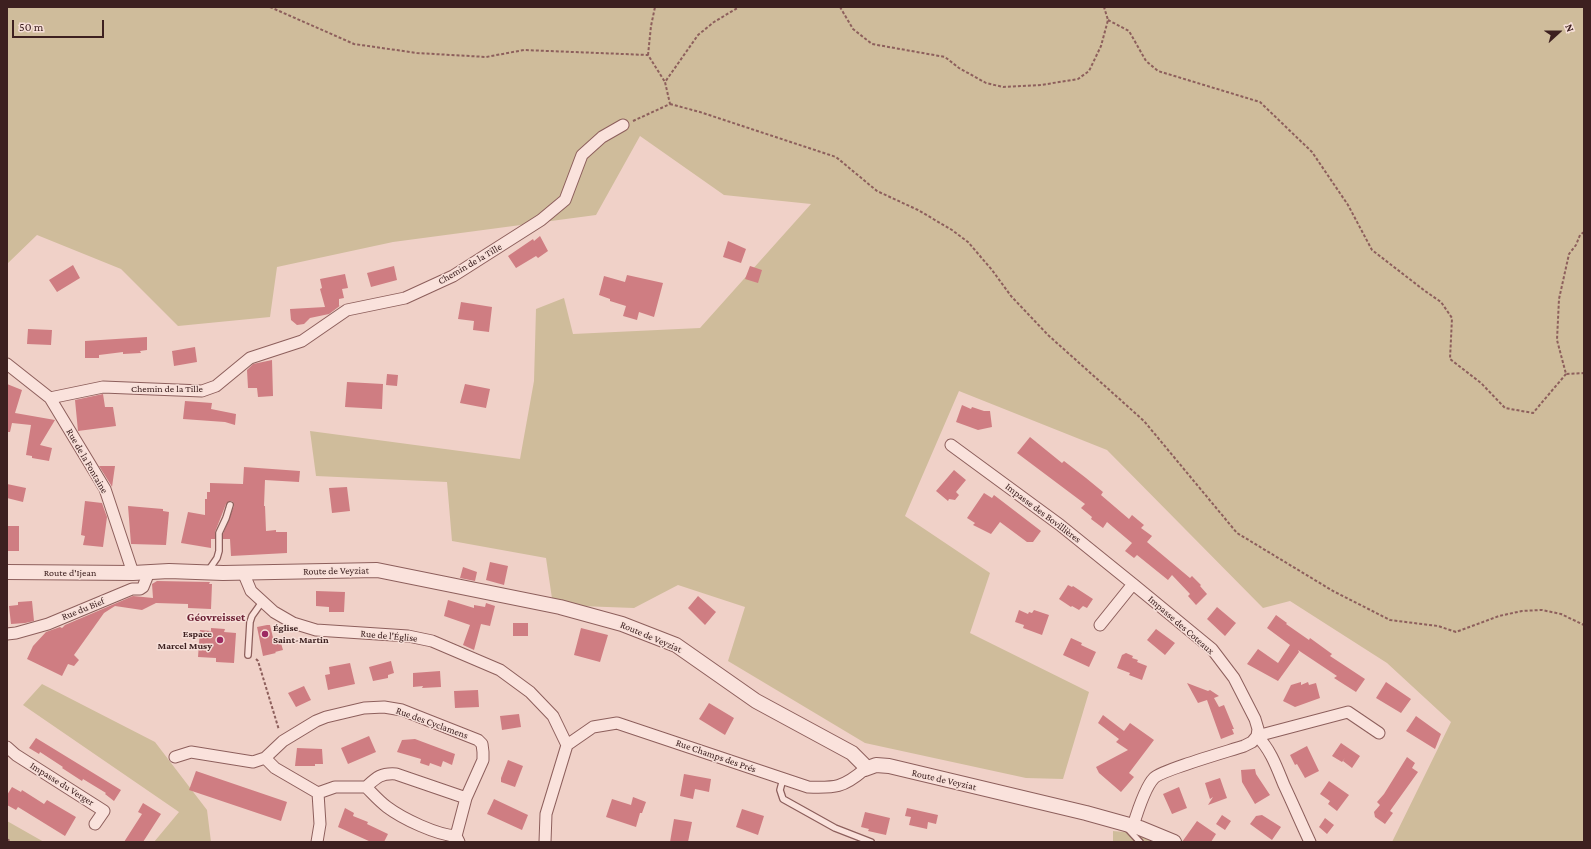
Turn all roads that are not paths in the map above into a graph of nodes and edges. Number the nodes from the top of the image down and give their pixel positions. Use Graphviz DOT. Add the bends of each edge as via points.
graph roads {
  1 [pos="623,126"];
  2 [pos="7,364"];
  3 [pos="50,398"];
  4 [pos="951,445"];
  5 [pos="230,505"];
  6 [pos="7,572"];
  7 [pos="149,572"];
  8 [pos="208,572"];
  9 [pos="243,572"];
  10 [pos="133,573"];
  11 [pos="1133,584"];
  12 [pos="262,602"];
  13 [pos="1100,625"];
  14 [pos="7,634"];
  15 [pos="248,655"];
  16 [pos="1379,733"];
  17 [pos="1257,736"];
  18 [pos="567,745"];
  19 [pos="7,747"];
  20 [pos="175,757"];
  21 [pos="265,758"];
  22 [pos="865,769"];
  23 [pos="783,779"];
  24 [pos="366,787"];
  25 [pos="318,794"];
  26 [pos="466,798"];
  27 [pos="95,824"];
  28 [pos="1128,824"];
  29 [pos="457,839"];
  30 [pos="317,842"];
  31 [pos="545,842"];
  32 [pos="871,842"];
  33 [pos="1140,842"];
  34 [pos="1174,842"];
  35 [pos="1310,842"];
  1 -- 3 [label="street, Chemin de la Tille" via="602,137 582,155 565,200 541,220 452,276 405,298 347,310 302,340 250,358 216,386 202,391 103,387"];
  2 -- 3 [label="street"];
  3 -- 10 [label="street, Rue de la Fontaine" via="105,489"];
  4 -- 11 [label="street, Impasse des Bovillières" via="1060,525"];
  5 -- 8 [label="lane" via="219,533 217,558"];
  6 -- 10 [label="street, Route d'Ijean"];
  7 -- 8 [label="street, Route de Veyziat"];
  7 -- 10 [label="street, Route de Veyziat"];
  7 -- 14 [label="street, Rue du Bief" via="144,587 140,589 132,589 48,624 16,634"];
  8 -- 9 [label="street, Route de Veyziat"];
  9 -- 12 [label="street, Rue de l'Église" via="251,591"];
  9 -- 22 [label="street, Route de Veyziat" via="377,570 560,607 622,624 676,645 756,701 852,753"];
  11 -- 13 [label="street"];
  11 -- 17 [label="street, Impasse des Coteaux" via="1212,650 1234,678 1252,712 1258,729"];
  12 -- 15 [label="lane" via="250,622"];
  12 -- 18 [label="street, Rue de l'Église" via="292,623 316,630 408,636 432,641 500,670 530,692 553,716"];
  16 -- 17 [label="street" via="1348,712"];
  17 -- 28 [label="street" via="1244,746 1154,777"];
  17 -- 35 [label="street, Impasse des Coteaux" via="1271,755"];
  18 -- 23 [label="street, Rue Champs des Prés" via="593,727 617,723"];
  18 -- 31 [label="street" via="546,814"];
  19 -- 27 [label="street, Impasse du Verger" via="16,756 104,811"];
  20 -- 21 [label="street" via="191,752 253,762"];
  21 -- 25 [label="street" via="275,768"];
  21 -- 26 [label="street, Rue des Cyclamens" via="282,741 326,717 364,708 384,707 402,710 478,740 482,744 483,760"];
  22 -- 23 [label="street, Rue Champs des Prés" via="852,780 834,788 808,787"];
  22 -- 28 [label="street, Route de Veyziat" via="876,765 889,766"];
  23 -- 32 [label="lane" via="780,790 783,800 835,828"];
  24 -- 25 [label="street" via="335,787"];
  24 -- 26 [label="street" via="386,773 396,774"];
  24 -- 29 [label="street, Rue des Cyclamens" via="386,807 404,818"];
  25 -- 30 [label="street" via="320,824"];
  26 -- 29 [label="street, Rue des Cyclamens"];
  28 -- 33 [label="lane"];
  28 -- 34 [label="street, Route de Veyziat"];
}
